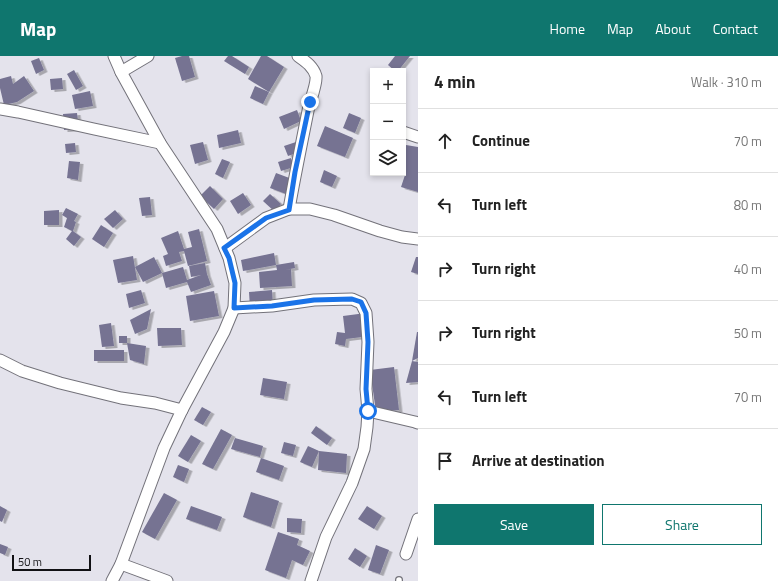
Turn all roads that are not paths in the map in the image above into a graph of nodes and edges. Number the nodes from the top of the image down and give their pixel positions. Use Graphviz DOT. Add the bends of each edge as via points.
graph roads {
  1 [pos="114,56"];
  2 [pos="148,56"];
  3 [pos="298,56"];
  4 [pos="121,72"];
  5 [pos="0,109"];
  6 [pos="406,133"];
  7 [pos="418,137"];
  8 [pos="160,143"];
  9 [pos="289,210"];
  10 [pos="418,239"];
  11 [pos="224,248"];
  12 [pos="234,308"];
  13 [pos="0,360"];
  14 [pos="182,410"];
  15 [pos="368,411"];
  16 [pos="418,424"];
  17 [pos="418,519"];
  18 [pos="406,554"];
  19 [pos="121,564"];
  20 [pos="112,581"];
  21 [pos="167,581"];
  22 [pos="311,581"];
  1 -- 4 [label="street"];
  2 -- 4 [label="street"];
  3 -- 9 [label="street" via="309,64 316,77"];
  4 -- 8 [label="street"];
  5 -- 8 [label="street"];
  6 -- 7 [label="street"];
  8 -- 11 [label="street" via="217,229"];
  9 -- 10 [label="street" via="310,209 380,231"];
  9 -- 11 [label="street" via="266,218"];
  11 -- 12 [label="street" via="235,283"];
  12 -- 14 [label="street"];
  12 -- 15 [label="street" via="314,300 352,299 361,302 368,328"];
  13 -- 14 [label="street" via="22,371 60,383"];
  14 -- 19 [label="street" via="164,448"];
  15 -- 16 [label="street"];
  15 -- 22 [label="street" via="364,449 352,483 326,537"];
  17 -- 18 [label="street"];
  19 -- 20 [label="street"];
  19 -- 21 [label="street"];
}
